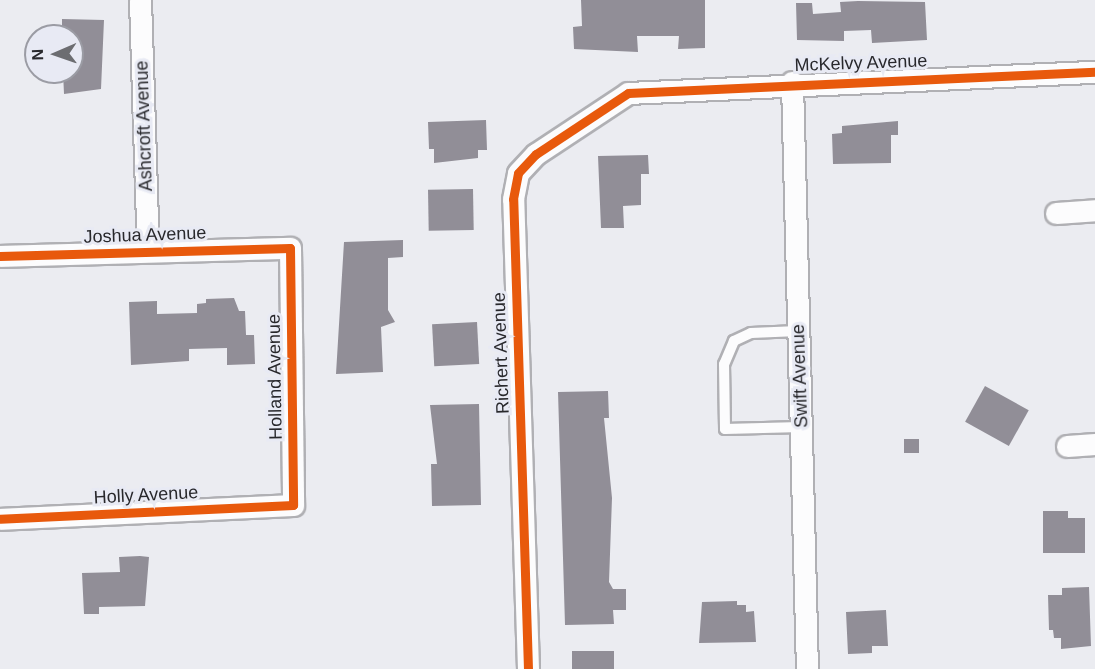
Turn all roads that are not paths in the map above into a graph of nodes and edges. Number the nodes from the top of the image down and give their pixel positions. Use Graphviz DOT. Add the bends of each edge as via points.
graph roads {
  1 [pos="140,0"];
  2 [pos="1095,72"];
  3 [pos="792,82"];
  4 [pos="628,93"];
  5 [pos="1095,210"];
  6 [pos="1056,213"];
  7 [pos="290,248"];
  8 [pos="148,251"];
  9 [pos="0,256"];
  10 [pos="798,330"];
  11 [pos="801,428"];
  12 [pos="1095,444"];
  13 [pos="1067,446"];
  14 [pos="293,505"];
  15 [pos="0,519"];
  16 [pos="528,669"];
  17 [pos="807,669"];
  1 -- 8 [label="street, Ashcroft Avenue"];
  2 -- 3 [label="street, McKelvy Avenue"];
  3 -- 4 [label="street, McKelvy Avenue"];
  3 -- 10 [label="street, Swift Avenue"];
  4 -- 16 [label="street, Richert Avenue" via="536,154 518,173 513,199"];
  5 -- 6 [label="street"];
  7 -- 8 [label="street, Joshua Avenue"];
  7 -- 14 [label="street, Holland Avenue"];
  8 -- 9 [label="street, Joshua Avenue"];
  10 -- 11 [label="street, Swift Avenue"];
  10 -- 11 [label="lane" via="751,333 734,341 724,364 725,429"];
  11 -- 17 [label="street, Swift Avenue"];
  12 -- 13 [label="street"];
  14 -- 15 [label="street, Holly Avenue"];
}
